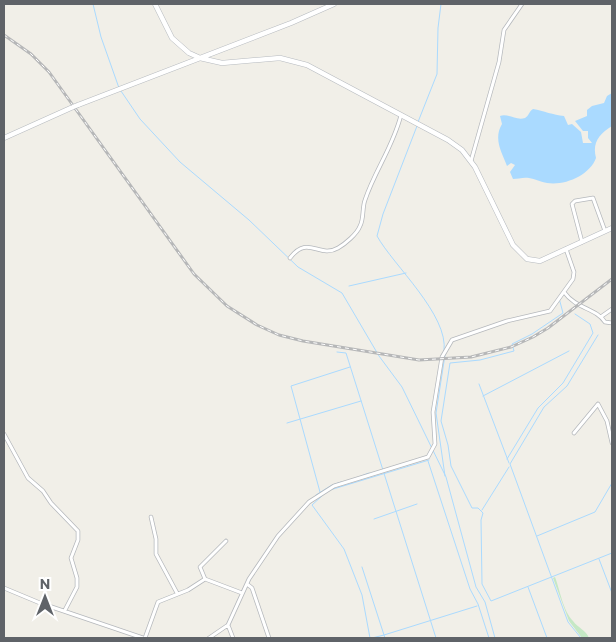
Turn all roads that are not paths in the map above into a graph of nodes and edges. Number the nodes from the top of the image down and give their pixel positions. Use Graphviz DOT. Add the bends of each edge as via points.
graph roads {
  1 [pos="155,4"];
  2 [pos="334,4"];
  3 [pos="522,4"];
  4 [pos="200,58"];
  5 [pos="401,114"];
  6 [pos="4,138"];
  7 [pos="471,161"];
  8 [pos="612,228"];
  9 [pos="605,231"];
  10 [pos="582,242"];
  11 [pos="566,249"];
  12 [pos="290,258"];
  13 [pos="564,292"];
  14 [pos="612,309"];
  15 [pos="602,316"];
  16 [pos="612,323"];
  17 [pos="574,433"];
  18 [pos="4,434"];
  19 [pos="612,442"];
  20 [pos="151,517"];
  21 [pos="226,541"];
  22 [pos="205,579"];
  23 [pos="247,584"];
  24 [pos="4,588"];
  25 [pos="177,593"];
  26 [pos="242,593"];
  27 [pos="65,610"];
  28 [pos="228,625"];
  29 [pos="144,638"];
  30 [pos="208,638"];
  31 [pos="234,638"];
  32 [pos="269,638"];
  1 -- 4 [label="main road" via="172,38"];
  2 -- 4 [label="main road"];
  3 -- 7 [label="street" via="504,30 499,62"];
  4 -- 5 [label="main road" via="222,63 265,58 297,62"];
  4 -- 6 [label="main road" via="75,106"];
  5 -- 7 [label="main road" via="455,144"];
  5 -- 12 [label="street" via="391,147 365,200 360,228 334,250 304,247"];
  7 -- 11 [label="main road" via="509,238 521,255 540,261"];
  8 -- 9 [label="main road"];
  9 -- 10 [label="main road"];
  9 -- 10 [label="street" via="593,198 575,200 572,204"];
  10 -- 11 [label="main road"];
  11 -- 13 [label="street" via="574,272"];
  13 -- 15 [label="street" via="575,304"];
  13 -- 23 [label="street" via="550,312 507,321 452,340 442,357 433,412 435,444 428,457 334,486 314,498 278,536"];
  14 -- 15 [label="street"];
  15 -- 16 [label="street" via="605,322"];
  17 -- 19 [label="street" via="598,404 607,420"];
  18 -- 27 [label="street" via="28,478 43,490 78,531 71,558 77,587"];
  20 -- 25 [label="street" via="156,554"];
  21 -- 22 [label="street" via="200,567"];
  22 -- 25 [label="street"];
  22 -- 26 [label="street"];
  23 -- 26 [label="street"];
  23 -- 32 [label="street" via="254,594"];
  24 -- 27 [label="street" via="40,604"];
  25 -- 29 [label="street" via="155,606"];
  26 -- 28 [label="street"];
  27 -- 29 [label="street"];
  28 -- 30 [label="street"];
  28 -- 31 [label="street"];
}
